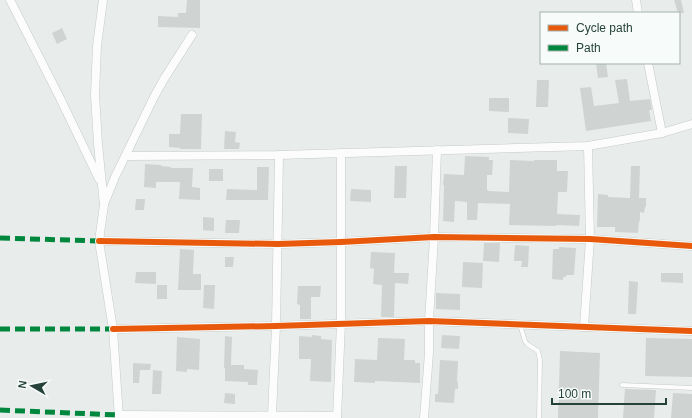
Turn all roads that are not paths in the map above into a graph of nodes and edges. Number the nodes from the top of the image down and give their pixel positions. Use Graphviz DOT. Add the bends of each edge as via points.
graph roads {
  1 [pos="10,0"];
  2 [pos="103,0"];
  3 [pos="636,0"];
  4 [pos="638,12"];
  5 [pos="192,35"];
  6 [pos="648,64"];
  7 [pos="692,124"];
  8 [pos="662,133"];
  9 [pos="588,146"];
  10 [pos="437,150"];
  11 [pos="341,153"];
  12 [pos="280,155"];
  13 [pos="126,156"];
  14 [pos="102,185"];
  15 [pos="104,205"];
  16 [pos="434,237"];
  17 [pos="590,239"];
  18 [pos="99,241"];
  19 [pos="341,242"];
  20 [pos="278,244"];
  21 [pos="692,246"];
  22 [pos="429,321"];
  23 [pos="341,323"];
  24 [pos="520,325"];
  25 [pos="276,326"];
  26 [pos="584,327"];
  27 [pos="112,328"];
  28 [pos="692,331"];
  29 [pos="622,385"];
  30 [pos="692,388"];
  31 [pos="119,416"];
  32 [pos="272,416"];
  33 [pos="337,417"];
  34 [pos="424,418"];
  35 [pos="539,418"];
  1 -- 14 [label="street"];
  2 -- 14 [label="street" via="97,46 95,95"];
  3 -- 4 [label="street"];
  5 -- 13 [label="street" via="154,97"];
  6 -- 8 [label="street"];
  7 -- 8 [label="street"];
  8 -- 9 [label="street"];
  9 -- 10 [label="street"];
  9 -- 17 [label="street"];
  10 -- 11 [label="street"];
  10 -- 16 [label="street"];
  11 -- 12 [label="street"];
  11 -- 19 [label="street"];
  12 -- 13 [label="street"];
  12 -- 20 [label="street"];
  13 -- 15 [label="street"];
  14 -- 15 [label="street"];
  15 -- 18 [label="street"];
  16 -- 17 [label="street"];
  16 -- 19 [label="street"];
  16 -- 22 [label="street"];
  17 -- 21 [label="street"];
  17 -- 26 [label="street"];
  18 -- 20 [label="street"];
  18 -- 27 [label="street"];
  19 -- 20 [label="street"];
  19 -- 23 [label="street"];
  20 -- 25 [label="street"];
  22 -- 23 [label="street"];
  22 -- 24 [label="street"];
  22 -- 34 [label="street"];
  23 -- 25 [label="street"];
  23 -- 33 [label="street"];
  24 -- 26 [label="street"];
  24 -- 35 [label="lane" via="525,341 538,351 540,360"];
  25 -- 27 [label="street"];
  25 -- 32 [label="street"];
  26 -- 28 [label="street"];
  27 -- 31 [label="street"];
  29 -- 30 [label="lane"];
  31 -- 32 [label="street"];
  32 -- 33 [label="street"];
}
